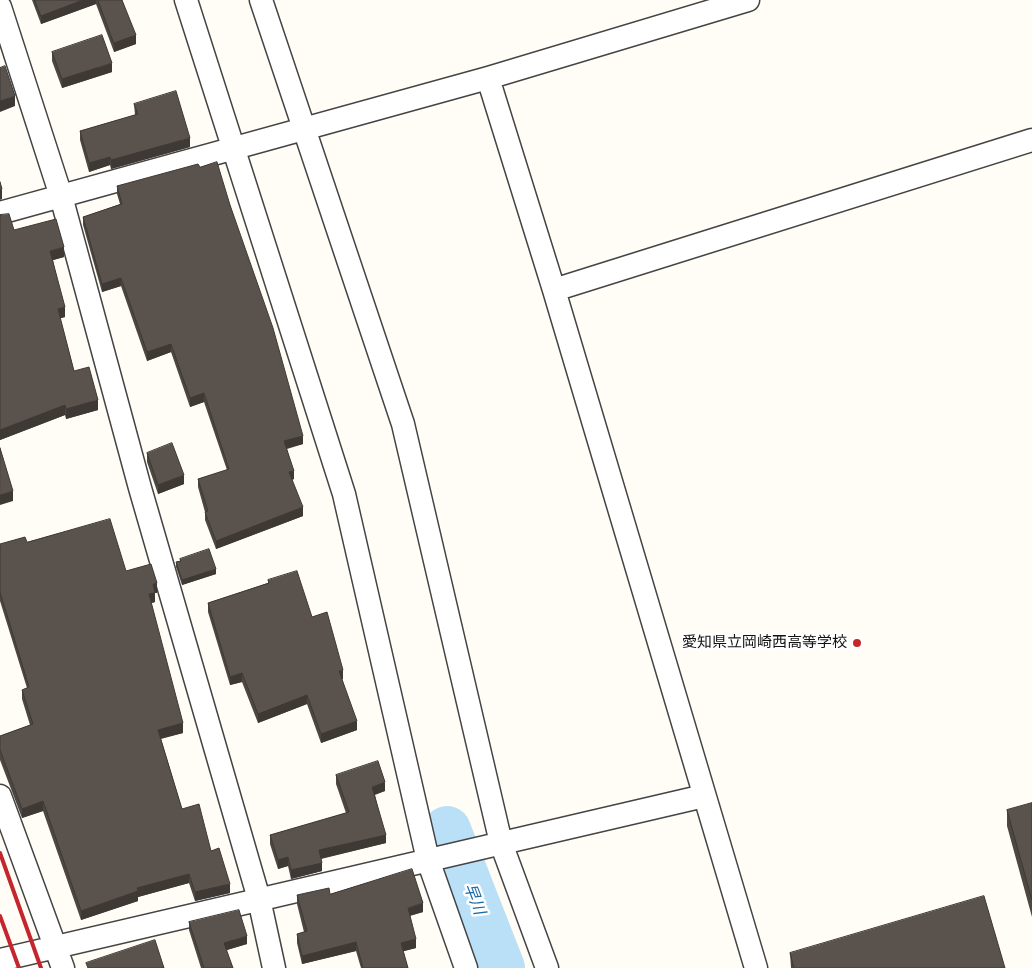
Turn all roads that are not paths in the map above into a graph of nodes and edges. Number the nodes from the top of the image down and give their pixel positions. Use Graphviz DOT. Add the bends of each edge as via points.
graph roads {
  1 [pos="186,0"];
  2 [pos="261,0"];
  3 [pos="748,0"];
  4 [pos="0,6"];
  5 [pos="488,78"];
  6 [pos="303,129"];
  7 [pos="1032,140"];
  8 [pos="234,148"];
  9 [pos="61,196"];
  10 [pos="0,214"];
  11 [pos="554,290"];
  12 [pos="0,796"];
  13 [pos="704,796"];
  14 [pos="501,843"];
  15 [pos="428,860"];
  16 [pos="259,900"];
  17 [pos="56,947"];
  18 [pos="0,960"];
  19 [pos="63,968"];
  20 [pos="274,968"];
  21 [pos="466,968"];
  22 [pos="547,968"];
  23 [pos="756,968"];
  1 -- 8 [label="street"];
  2 -- 6 [label="street"];
  3 -- 5 [label="street"];
  4 -- 9 [label="street"];
  5 -- 6 [label="street"];
  5 -- 11 [label="street"];
  6 -- 8 [label="street"];
  6 -- 14 [label="street" via="403,424"];
  7 -- 11 [label="street"];
  8 -- 9 [label="street"];
  8 -- 15 [label="street" via="344,494"];
  9 -- 10 [label="street"];
  9 -- 16 [label="street" via="140,488"];
  11 -- 13 [label="street"];
  12 -- 17 [label="street"];
  13 -- 14 [label="street"];
  13 -- 23 [label="street"];
  14 -- 15 [label="street"];
  14 -- 22 [label="street"];
  15 -- 16 [label="street"];
  15 -- 21 [label="street"];
  16 -- 17 [label="street"];
  16 -- 20 [label="street"];
  17 -- 18 [label="street"];
  17 -- 19 [label="street"];
}
